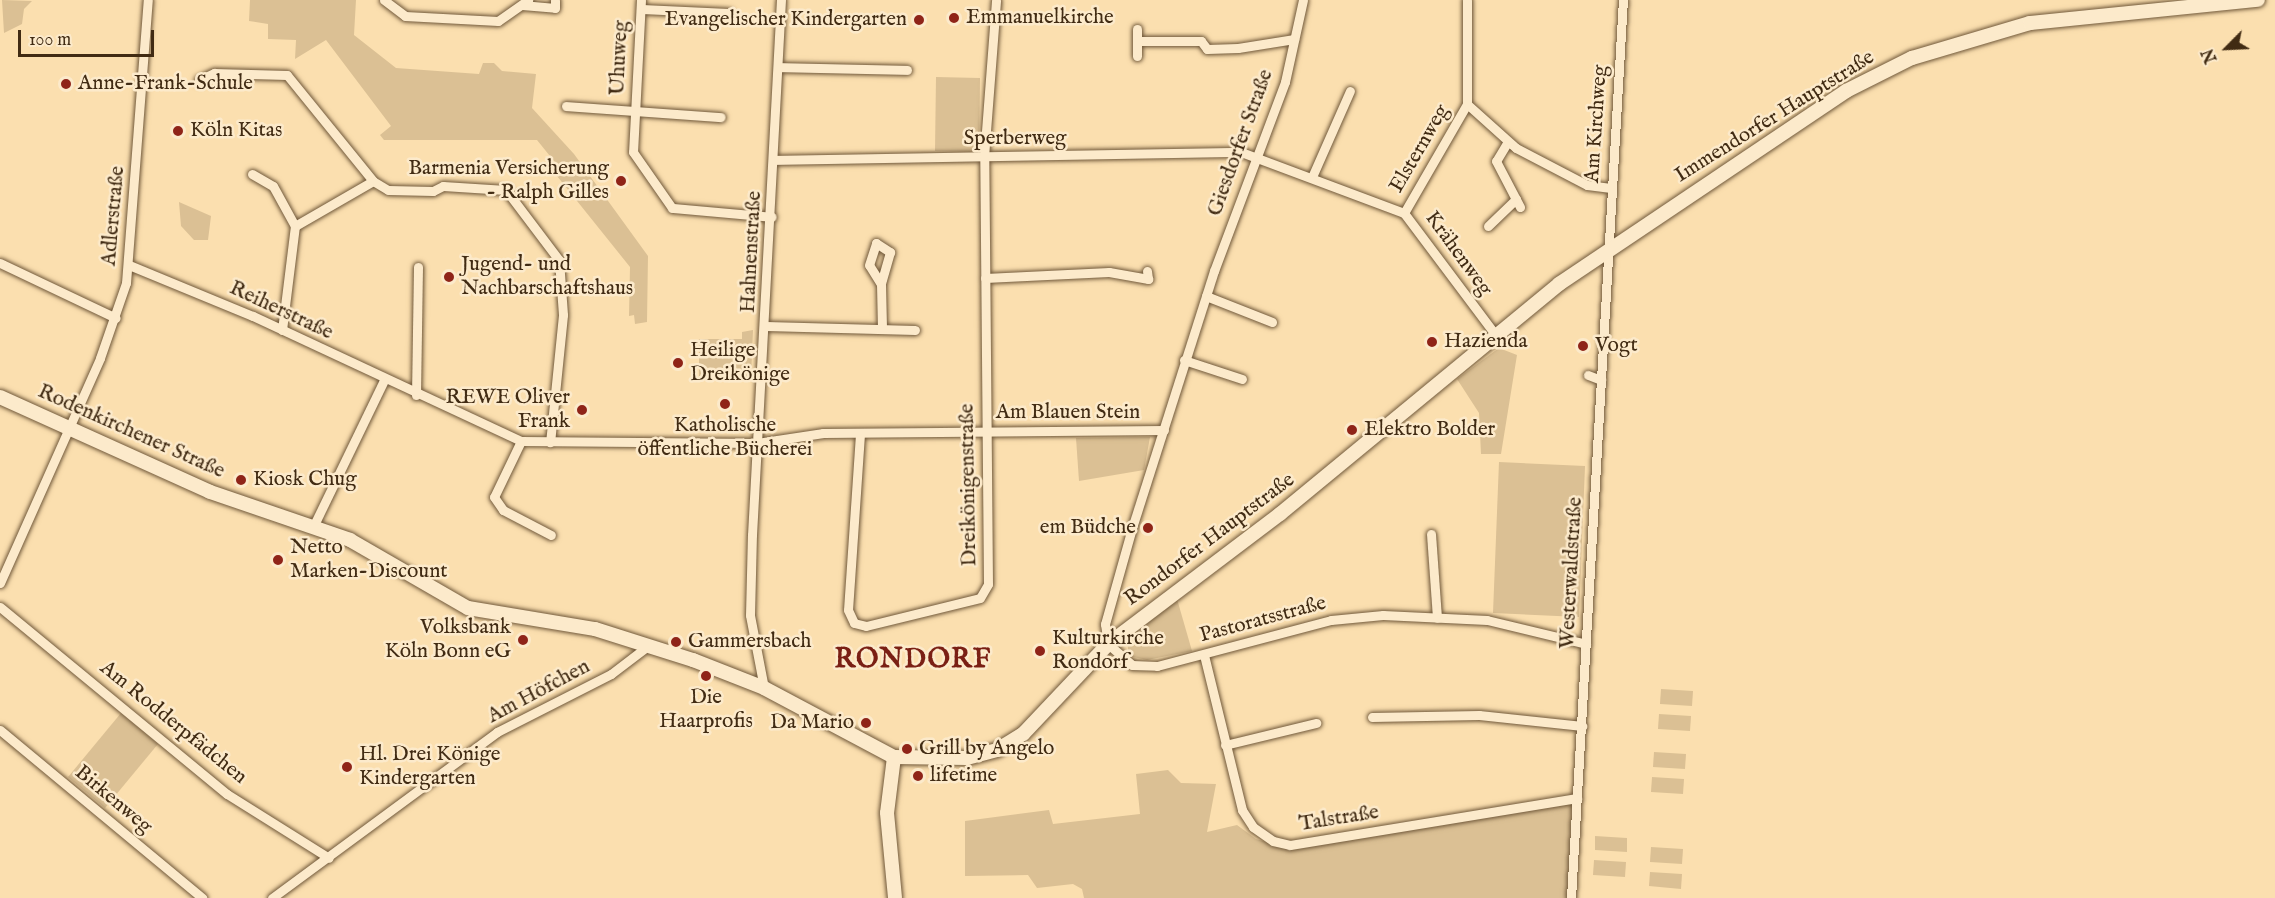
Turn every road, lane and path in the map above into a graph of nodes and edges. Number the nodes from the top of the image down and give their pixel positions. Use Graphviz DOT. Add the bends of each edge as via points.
graph roads {
  1 [pos="148,0"];
  2 [pos="384,0"];
  3 [pos="555,0"];
  4 [pos="781,0"];
  5 [pos="996,0"];
  6 [pos="1303,0"];
  7 [pos="1467,0"];
  8 [pos="1623,0"];
  9 [pos="2258,0"];
  10 [pos="2219,1"];
  11 [pos="525,3"];
  12 [pos="641,4"];
  13 [pos="729,13"];
  14 [pos="1137,29"];
  15 [pos="1294,39"];
  16 [pos="1137,41"];
  17 [pos="1137,56"];
  18 [pos="778,67"];
  19 [pos="908,70"];
  20 [pos="199,80"];
  21 [pos="1350,92"];
  22 [pos="1467,104"];
  23 [pos="566,106"];
  24 [pos="635,109"];
  25 [pos="721,117"];
  26 [pos="1507,143"];
  27 [pos="1255,156"];
  28 [pos="984,157"];
  29 [pos="774,160"];
  30 [pos="252,174"];
  31 [pos="1312,177"];
  32 [pos="373,182"];
  33 [pos="1611,188"];
  34 [pos="1404,213"];
  35 [pos="772,217"];
  36 [pos="295,226"];
  37 [pos="1488,226"];
  38 [pos="1609,250"];
  39 [pos="0,263"];
  40 [pos="129,265"];
  41 [pos="418,267"];
  42 [pos="1148,271"];
  43 [pos="985,278"];
  44 [pos="881,284"];
  45 [pos="1206,296"];
  46 [pos="116,318"];
  47 [pos="1272,322"];
  48 [pos="766,326"];
  49 [pos="882,328"];
  50 [pos="282,330"];
  51 [pos="915,330"];
  52 [pos="1498,338"];
  53 [pos="1184,360"];
  54 [pos="1588,375"];
  55 [pos="1242,379"];
  56 [pos="384,380"];
  57 [pos="1601,380"];
  58 [pos="416,394"];
  59 [pos="0,397"];
  60 [pos="69,425"];
  61 [pos="1164,430"];
  62 [pos="987,431"];
  63 [pos="860,434"];
  64 [pos="521,441"];
  65 [pos="550,442"];
  66 [pos="757,443"];
  67 [pos="314,525"];
  68 [pos="1431,534"];
  69 [pos="551,535"];
  70 [pos="0,583"];
  71 [pos="0,607"];
  72 [pos="1437,618"];
  73 [pos="1108,644"];
  74 [pos="1586,644"];
  75 [pos="649,645"];
  76 [pos="1204,655"];
  77 [pos="764,688"];
  78 [pos="1372,717"];
  79 [pos="1316,723"];
  80 [pos="1582,726"];
  81 [pos="0,730"];
  82 [pos="1225,745"];
  83 [pos="894,757"];
  84 [pos="1577,798"];
  85 [pos="329,858"];
  86 [pos="202,898"];
  87 [pos="272,898"];
  88 [pos="895,898"];
  89 [pos="1571,898"];
  1 -- 40 [label="street, Adlerstraße"];
  2 -- 11 [label="street" via="405,16 498,21"];
  3 -- 11 [label="street" via="555,8"];
  4 -- 18 [label="street, Hahnenstraße"];
  5 -- 28 [label="street, Dreikönigenstraße"];
  6 -- 15 [label="street, Giesdorfer Straße"];
  7 -- 22 [label="street"];
  8 -- 33 [label="street, Am Kirchweg"];
  9 -- 10 [label="street, Immendorfer Hauptstraße"];
  10 -- 38 [label="street, Immendorfer Hauptstraße" via="2051,19 1985,33 1912,58 1846,92"];
  12 -- 13 [label="street, Uhuweg"];
  12 -- 24 [label="street, Uhuweg"];
  14 -- 16 [label="street"];
  15 -- 16 [label="street" via="1261,40 1245,48"];
  15 -- 27 [label="street, Giesdorfer Straße" via="1285,82"];
  16 -- 17 [label="street"];
  18 -- 19 [label="street"];
  18 -- 29 [label="street, Hahnenstraße"];
  20 -- 32 [label="street" via="214,73 287,75"];
  21 -- 31 [label="street"];
  22 -- 26 [label="street"];
  22 -- 34 [label="street, Elsternweg"];
  23 -- 24 [label="street, Uhuweg"];
  24 -- 25 [label="street, Uhuweg"];
  24 -- 35 [label="street, Uhuweg" via="633,152 672,208"];
  26 -- 33 [label="street" via="1587,185"];
  26 -- 37 [label="street" via="1496,161 1518,203"];
  27 -- 28 [label="street, Sperberweg"];
  27 -- 31 [label="street, Krähenweg"];
  27 -- 45 [label="street, Giesdorfer Straße"];
  28 -- 29 [label="street, Sperberweg"];
  28 -- 43 [label="street, Dreikönigenstraße"];
  29 -- 35 [label="street, Hahnenstraße"];
  30 -- 36 [label="street" via="273,186"];
  31 -- 34 [label="street, Krähenweg"];
  32 -- 36 [label="street"];
  32 -- 65 [label="street" via="388,190 433,191 443,186 506,190 559,260 563,315"];
  33 -- 38 [label="street, Am Kirchweg"];
  34 -- 52 [label="street, Krähenweg"];
  35 -- 48 [label="street, Hahnenstraße"];
  36 -- 50 [label="street"];
  38 -- 52 [label="street, Rondorfer Hauptstraße" via="1559,284"];
  38 -- 57 [label="street, Westerwaldstraße"];
  39 -- 46 [label="street"];
  40 -- 46 [label="street, Adlerstraße"];
  40 -- 50 [label="street, Reiherstraße"];
  41 -- 58 [label="street"];
  42 -- 43 [label="street" via="1148,279 1109,272"];
  43 -- 62 [label="street, Dreikönigenstraße"];
  44 -- 49 [label="street"];
  45 -- 47 [label="street"];
  45 -- 53 [label="street, Giesdorfer Straße"];
  46 -- 60 [label="street, Adlerstraße"];
  48 -- 49 [label="street"];
  48 -- 66 [label="street, Hahnenstraße"];
  49 -- 51 [label="street"];
  50 -- 56 [label="street, Reiherstraße"];
  52 -- 73 [label="street, Rondorfer Hauptstraße"];
  53 -- 55 [label="street"];
  53 -- 61 [label="street, Giesdorfer Straße"];
  54 -- 57 [label="street"];
  56 -- 58 [label="street, Reiherstraße"];
  56 -- 67 [label="street"];
  57 -- 74 [label="street, Westerwaldstraße"];
  58 -- 64 [label="street, Reiherstraße"];
  59 -- 60 [label="street, Rodenkirchener Straße"];
  60 -- 67 [label="street, Rodenkirchener Straße" via="210,492"];
  60 -- 70 [label="street, Adlerstraße"];
  61 -- 62 [label="street, Am Blauen Stein"];
  61 -- 73 [label="street, Giesdorfer Straße" via="1105,624"];
  62 -- 63 [label="street, Am Blauen Stein"];
  62 -- 63 [label="street, Dreikönigenstraße" via="985,591 980,598 866,626 854,623 848,610"];
  63 -- 66 [label="street, Am Blauen Stein"];
  64 -- 65 [label="street, Reiherstraße"];
  64 -- 69 [label="street" via="494,497 503,510"];
  65 -- 66 [label="street, Reiherstraße"];
  66 -- 77 [label="street, Hahnenstraße" via="750,615"];
  67 -- 75 [label="street, Rodenkirchener Straße" via="468,608 596,629"];
  68 -- 72 [label="street"];
  71 -- 85 [label="street, Am Rodderpfädchen" via="227,794"];
  72 -- 74 [label="street, Pastoratsstraße" via="1524,626"];
  72 -- 76 [label="street, Pastoratsstraße" via="1331,620"];
  73 -- 76 [label="street, Pastoratsstraße" via="1144,667"];
  73 -- 83 [label="street, Rondorfer Hauptstraße" via="1010,744 967,758"];
  74 -- 80 [label="street, Westerwaldstraße"];
  75 -- 77 [label="street, Rondorfer Hauptstraße"];
  75 -- 85 [label="street, Am Höfchen" via="611,674 497,732"];
  76 -- 82 [label="street, Talstraße"];
  77 -- 83 [label="street, Rondorfer Hauptstraße"];
  78 -- 80 [label="street" via="1515,716"];
  79 -- 82 [label="street"];
  80 -- 84 [label="street, Westerwaldstraße"];
  81 -- 86 [label="street, Birkenweg"];
  82 -- 84 [label="street, Talstraße" via="1247,821 1282,844"];
  83 -- 88 [label="street" via="886,813"];
  84 -- 89 [label="street, Westerwaldstraße"];
  85 -- 87 [label="street, Am Höfchen"];
}
